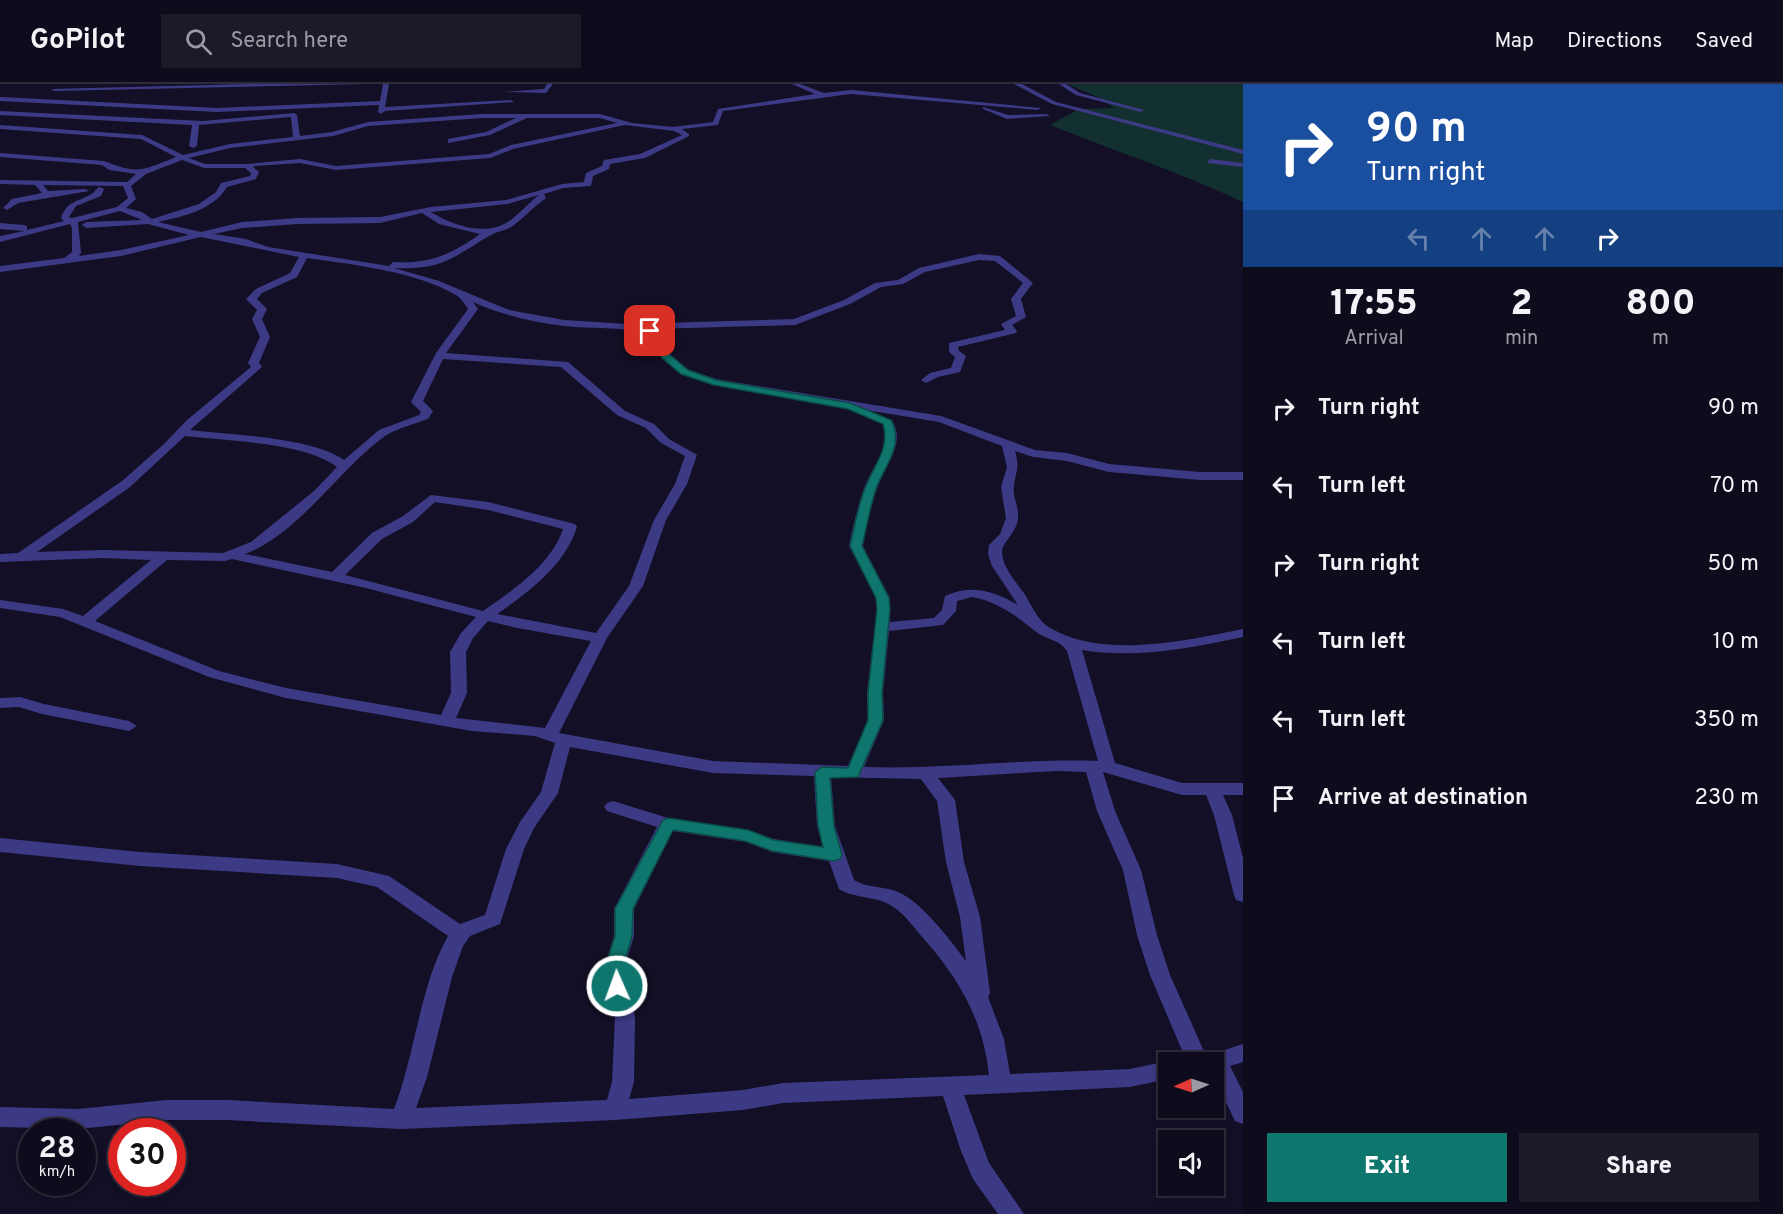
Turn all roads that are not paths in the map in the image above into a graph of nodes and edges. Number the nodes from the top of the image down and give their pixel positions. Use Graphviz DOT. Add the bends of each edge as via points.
graph roads {
  1 [pos="82,84"];
  2 [pos="267,84"];
  3 [pos="363,84"];
  4 [pos="386,84"];
  5 [pos="501,84"];
  6 [pos="550,84"];
  7 [pos="795,84"];
  8 [pos="1017,84"];
  9 [pos="1062,84"];
  10 [pos="209,85"];
  11 [pos="242,85"];
  12 [pos="252,87"];
  13 [pos="54,89"];
  14 [pos="45,90"];
  15 [pos="36,91"];
  16 [pos="507,92"];
  17 [pos="823,95"];
  18 [pos="0,99"];
  19 [pos="972,101"];
  20 [pos="511,102"];
  21 [pos="232,104"];
  22 [pos="383,106"];
  23 [pos="172,108"];
  24 [pos="1038,108"];
  25 [pos="1141,110"];
  26 [pos="0,113"];
  27 [pos="514,116"];
  28 [pos="526,116"];
  29 [pos="1047,116"];
  30 [pos="240,120"];
  31 [pos="137,121"];
  32 [pos="149,122"];
  33 [pos="182,123"];
  34 [pos="196,123"];
  35 [pos="627,123"];
  36 [pos="362,126"];
  37 [pos="0,128"];
  38 [pos="672,128"];
  39 [pos="141,129"];
  40 [pos="161,129"];
  41 [pos="230,131"];
  42 [pos="134,136"];
  43 [pos="310,137"];
  44 [pos="297,139"];
  45 [pos="452,141"];
  46 [pos="212,143"];
  47 [pos="193,146"];
  48 [pos="230,146"];
  49 [pos="248,149"];
  50 [pos="168,150"];
  51 [pos="1243,152"];
  52 [pos="0,155"];
  53 [pos="181,157"];
  54 [pos="1210,161"];
  55 [pos="256,164"];
  56 [pos="1243,165"];
  57 [pos="247,166"];
  58 [pos="141,173"];
  59 [pos="0,182"];
  60 [pos="38,183"];
  61 [pos="128,186"];
  62 [pos="99,189"];
  63 [pos="552,189"];
  64 [pos="51,194"];
  65 [pos="4,205"];
  66 [pos="120,209"];
  67 [pos="424,211"];
  68 [pos="0,216"];
  69 [pos="151,222"];
  70 [pos="73,223"];
  71 [pos="0,226"];
  72 [pos="39,229"];
  73 [pos="487,233"];
  74 [pos="198,235"];
  75 [pos="0,239"];
  76 [pos="305,254"];
  77 [pos="68,259"];
  78 [pos="378,267"];
  79 [pos="0,269"];
  80 [pos="461,293"];
  81 [pos="632,327"];
  82 [pos="440,356"];
  83 [pos="926,380"];
  84 [pos="850,406"];
  85 [pos="182,432"];
  86 [pos="1008,444"];
  87 [pos="345,466"];
  88 [pos="1243,476"];
  89 [pos="232,555"];
  90 [pos="22,556"];
  91 [pos="164,556"];
  92 [pos="0,558"];
  93 [pos="336,576"];
  94 [pos="0,604"];
  95 [pos="485,616"];
  96 [pos="84,622"];
  97 [pos="1038,624"];
  98 [pos="882,627"];
  99 [pos="1243,633"];
  100 [pos="600,638"];
  101 [pos="1071,644"];
  102 [pos="0,703"];
  103 [pos="446,721"];
  104 [pos="129,726"];
  105 [pos="556,738"];
  106 [pos="1101,767"];
  107 [pos="822,772"];
  108 [pos="853,773"];
  109 [pos="926,773"];
  110 [pos="1241,787"];
  111 [pos="1212,789"];
  112 [pos="613,807"];
  113 [pos="668,824"];
  114 [pos="0,845"];
  115 [pos="834,855"];
  116 [pos="1243,895"];
  117 [pos="459,934"];
  118 [pos="981,999"];
  119 [pos="1203,1052"];
  120 [pos="1243,1053"];
  121 [pos="1224,1058"];
  122 [pos="1158,1072"];
  123 [pos="951,1084"];
  124 [pos="1001,1085"];
  125 [pos="1224,1085"];
  126 [pos="615,1110"];
  127 [pos="1243,1114"];
  128 [pos="0,1117"];
  129 [pos="401,1119"];
  130 [pos="1012,1214"];
  1 -- 13 [label="street"];
  2 -- 12 [label="street"];
  3 -- 12 [label="street"];
  4 -- 22 [label="street"];
  5 -- 16 [label="street"];
  6 -- 16 [label="street" via="546,91"];
  7 -- 17 [label="street"];
  8 -- 51 [label="street" via="1054,103"];
  9 -- 25 [label="street" via="1078,93"];
  10 -- 11 [label="street"];
  10 -- 13 [label="street"];
  11 -- 12 [label="street"];
  11 -- 21 [label="street"];
  13 -- 14 [label="street"];
  15 -- 18 [label="street"];
  16 -- 20 [label="street"];
  17 -- 19 [label="street" via="851,92"];
  17 -- 38 [label="street" via="737,106 720,110 716,124"];
  18 -- 23 [label="street"];
  19 -- 24 [label="street"];
  19 -- 29 [label="street" via="1002,116"];
  20 -- 22 [label="street"];
  20 -- 27 [label="street"];
  21 -- 22 [label="street"];
  21 -- 23 [label="street"];
  21 -- 30 [label="street"];
  22 -- 36 [label="street"];
  23 -- 31 [label="street"];
  26 -- 31 [label="street"];
  27 -- 28 [label="street"];
  27 -- 36 [label="street"];
  28 -- 35 [label="street" via="600,116"];
  28 -- 45 [label="street" via="488,134"];
  30 -- 34 [label="street"];
  30 -- 41 [label="street"];
  30 -- 44 [label="street" via="294,115"];
  31 -- 32 [label="street"];
  32 -- 33 [label="street"];
  32 -- 39 [label="street"];
  32 -- 40 [label="street"];
  33 -- 34 [label="street"];
  33 -- 40 [label="street" via="177,128"];
  34 -- 47 [label="street"];
  35 -- 38 [label="street"];
  35 -- 55 [label="street" via="515,146 488,156 336,168 303,161"];
  36 -- 43 [label="street"];
  37 -- 42 [label="street"];
  38 -- 63 [label="street" via="687,135 642,156 607,162 606,167 589,175 588,184"];
  39 -- 40 [label="street"];
  39 -- 42 [label="street"];
  42 -- 50 [label="street" via="142,136"];
  43 -- 44 [label="street"];
  43 -- 49 [label="street" via="315,141"];
  44 -- 48 [label="street"];
  46 -- 47 [label="street"];
  46 -- 48 [label="street"];
  46 -- 53 [label="street"];
  47 -- 50 [label="street"];
  48 -- 49 [label="street"];
  49 -- 55 [label="street" via="258,161"];
  50 -- 53 [label="street"];
  52 -- 58 [label="street" via="104,163 114,169"];
  53 -- 57 [label="street" via="210,166"];
  53 -- 58 [label="street"];
  54 -- 56 [label="street"];
  55 -- 57 [label="street"];
  57 -- 69 [label="street" via="255,172 254,177 224,185 220,195 209,203"];
  58 -- 61 [label="street"];
  59 -- 60 [label="street"];
  60 -- 61 [label="street"];
  60 -- 64 [label="street" via="43,192"];
  61 -- 62 [label="street"];
  61 -- 66 [label="street" via="132,199"];
  62 -- 64 [label="street"];
  62 -- 70 [label="street" via="98,194 70,206 65,219"];
  63 -- 67 [label="street" via="507,202"];
  63 -- 73 [label="street" via="511,224"];
  64 -- 65 [label="street"];
  65 -- 68 [label="street"];
  66 -- 69 [label="street"];
  66 -- 70 [label="street"];
  67 -- 73 [label="street" via="442,222"];
  67 -- 74 [label="street" via="376,220 260,223"];
  69 -- 70 [label="street"];
  69 -- 74 [label="street"];
  70 -- 72 [label="street"];
  70 -- 77 [label="street" via="73,246 77,253"];
  71 -- 72 [label="street"];
  72 -- 75 [label="street"];
  73 -- 78 [label="street" via="440,261 414,267"];
  74 -- 76 [label="street"];
  74 -- 77 [label="street"];
  76 -- 78 [label="street"];
  76 -- 85 [label="street" via="294,275 250,299 262,309 257,319 264,338 253,363 258,366"];
  77 -- 79 [label="street"];
  78 -- 80 [label="street"];
  80 -- 81 [label="street" via="513,314"];
  80 -- 82 [label="street" via="473,309"];
  81 -- 83 [label="street" via="795,322 880,284 900,282 922,270 979,256 997,258 1025,279 1028,283 1016,299 1021,317 1006,324 1012,331 953,345 960,356 956,370"];
  81 -- 84 [label="street" via="652,332 665,356 688,373 714,382"];
  82 -- 87 [label="street" via="417,400 427,414 387,430"];
  82 -- 100 [label="street" via="564,364 621,413 650,426 665,441 691,454 681,484 660,520 636,585"];
  84 -- 86 [label="street" via="941,419"];
  84 -- 98 [label="street" via="888,422 891,435 856,546 883,598"];
  85 -- 87 [label="street" via="262,440 331,457"];
  85 -- 90 [label="street" via="126,484"];
  86 -- 88 [label="street" via="1033,453 1119,469"];
  86 -- 97 [label="street" via="1013,467 1007,488 1012,518 995,554"];
  87 -- 89 [label="street" via="318,494 256,545"];
  89 -- 91 [label="street"];
  89 -- 93 [label="street"];
  90 -- 91 [label="street"];
  90 -- 92 [label="street"];
  91 -- 96 [label="street"];
  93 -- 95 [label="street"];
  93 -- 95 [label="street" via="377,536 408,519 431,499 488,506 570,527 565,543 528,586"];
  94 -- 96 [label="street" via="63,613"];
  95 -- 100 [label="street"];
  95 -- 103 [label="street" via="460,645 459,693"];
  96 -- 103 [label="street" via="214,674 252,685"];
  97 -- 98 [label="street" via="1004,601 963,595 950,599 948,611 938,622"];
  97 -- 101 [label="street" via="1042,630"];
  98 -- 108 [label="street" via="876,720"];
  99 -- 101 [label="street" via="1188,643 1119,648"];
  100 -- 105 [label="street"];
  101 -- 106 [label="street" via="1086,685"];
  102 -- 104 [label="street" via="20,702"];
  103 -- 105 [label="street" via="536,731"];
  105 -- 107 [label="street" via="713,767"];
  105 -- 117 [label="street" via="549,793 515,849 493,920"];
  106 -- 109 [label="street" via="1056,765"];
  106 -- 111 [label="street" via="1182,789"];
  106 -- 119 [label="street" via="1106,811 1132,870 1160,975"];
  107 -- 108 [label="street"];
  107 -- 115 [label="street" via="826,826"];
  108 -- 109 [label="street"];
  109 -- 118 [label="street" via="946,800 955,862 970,917"];
  110 -- 111 [label="street"];
  111 -- 116 [label="street" via="1223,815"];
  112 -- 113 [label="street"];
  113 -- 115 [label="street"];
  113 -- 126 [label="street" via="624,909 624,936 615,964 626,1018 623,1082"];
  114 -- 117 [label="street" via="140,859 337,870 368,876 382,881"];
  115 -- 118 [label="street" via="846,884 868,895 894,898 908,909 960,968"];
  117 -- 129 [label="street" via="442,975 417,1075"];
  118 -- 124 [label="street" via="998,1055"];
  120 -- 121 [label="street"];
  122 -- 124 [label="street" via="1130,1078"];
  123 -- 124 [label="street"];
  123 -- 126 [label="street" via="783,1093"];
  123 -- 130 [label="street" via="981,1171"];
  125 -- 127 [label="street"];
  126 -- 129 [label="street"];
  128 -- 129 [label="street" via="78,1119 167,1110 227,1110"];
}
